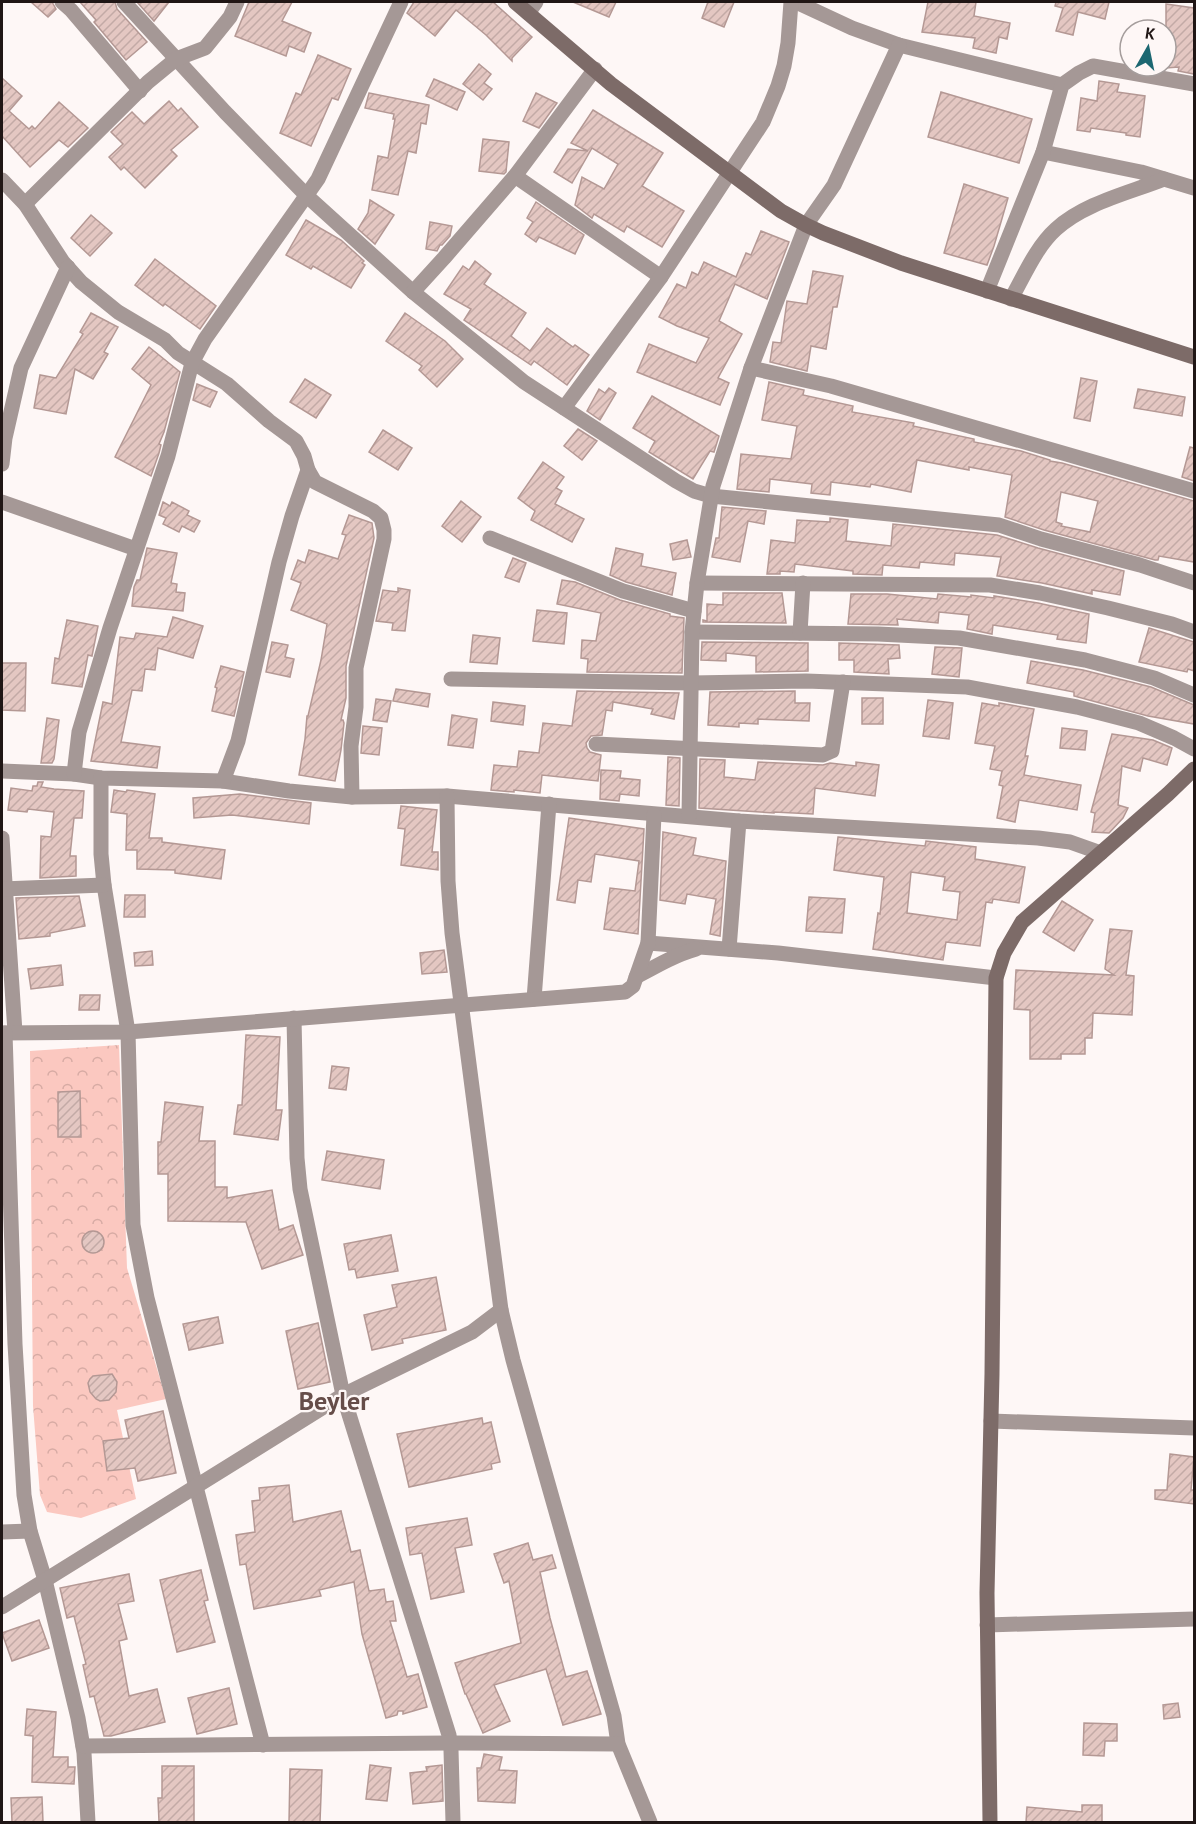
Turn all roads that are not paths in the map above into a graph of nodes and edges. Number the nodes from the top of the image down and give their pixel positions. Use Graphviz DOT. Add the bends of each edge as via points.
graph roads {
  1 [pos="62,2"];
  2 [pos="124,2"];
  3 [pos="237,2"];
  4 [pos="401,2"];
  5 [pos="515,2"];
  6 [pos="791,2"];
  7 [pos="796,2"];
  8 [pos="532,8"];
  9 [pos="899,45"];
  10 [pos="177,60"];
  11 [pos="595,69"];
  12 [pos="1194,84"];
  13 [pos="1062,86"];
  14 [pos="140,91"];
  15 [pos="1043,152"];
  16 [pos="729,172"];
  17 [pos="515,176"];
  18 [pos="1164,179"];
  19 [pos="2,180"];
  20 [pos="1194,188"];
  21 [pos="307,196"];
  22 [pos="25,204"];
  23 [pos="806,225"];
  24 [pos="68,267"];
  25 [pos="661,277"];
  26 [pos="987,291"];
  27 [pos="413,292"];
  28 [pos="1011,299"];
  29 [pos="1194,357"];
  30 [pos="192,363"];
  31 [pos="751,368"];
  32 [pos="564,408"];
  33 [pos="2,464"];
  34 [pos="308,470"];
  35 [pos="1194,491"];
  36 [pos="711,496"];
  37 [pos="2,502"];
  38 [pos="490,538"];
  39 [pos="136,549"];
  40 [pos="697,583"];
  41 [pos="1194,583"];
  42 [pos="803,584"];
  43 [pos="694,611"];
  44 [pos="1194,632"];
  45 [pos="692,633"];
  46 [pos="800,633"];
  47 [pos="451,679"];
  48 [pos="843,682"];
  49 [pos="691,683"];
  50 [pos="1194,695"];
  51 [pos="596,744"];
  52 [pos="690,749"];
  53 [pos="1194,749"];
  54 [pos="1194,769"];
  55 [pos="2,771"];
  56 [pos="74,774"];
  57 [pos="101,778"];
  58 [pos="223,781"];
  59 [pos="447,796"];
  60 [pos="352,797"];
  61 [pos="549,804"];
  62 [pos="654,815"];
  63 [pos="689,816"];
  64 [pos="739,821"];
  65 [pos="2,838"];
  66 [pos="1101,853"];
  67 [pos="104,885"];
  68 [pos="3,889"];
  69 [pos="648,943"];
  70 [pos="705,947"];
  71 [pos="729,949"];
  72 [pos="636,977"];
  73 [pos="996,978"];
  74 [pos="534,999"];
  75 [pos="462,1005"];
  76 [pos="294,1018"];
  77 [pos="7,1032"];
  78 [pos="128,1032"];
  79 [pos="501,1310"];
  80 [pos="343,1395"];
  81 [pos="991,1421"];
  82 [pos="1194,1428"];
  83 [pos="195,1486"];
  84 [pos="30,1531"];
  85 [pos="2,1532"];
  86 [pos="45,1580"];
  87 [pos="2,1607"];
  88 [pos="1194,1619"];
  89 [pos="987,1625"];
  90 [pos="450,1743"];
  91 [pos="618,1744"];
  92 [pos="263,1745"];
  93 [pos="83,1746"];
  94 [pos="88,1822"];
  95 [pos="453,1822"];
  96 [pos="650,1822"];
  97 [pos="990,1822"];
  1 -- 14 [label="street"];
  2 -- 10 [label="street"];
  3 -- 10 [label="street" via="205,48"];
  4 -- 21 [label="street"];
  5 -- 8 [label="street"];
  6 -- 16 [label="street" via="788,43 778,86 763,122"];
  7 -- 9 [label="street"];
  8 -- 11 [label="street"];
  9 -- 13 [label="street"];
  9 -- 23 [label="street" via="834,185"];
  10 -- 14 [label="street"];
  10 -- 21 [label="street"];
  11 -- 16 [label="street"];
  11 -- 17 [label="street"];
  12 -- 13 [label="street" via="1093,66"];
  13 -- 15 [label="street"];
  14 -- 22 [label="street"];
  15 -- 18 [label="street"];
  15 -- 26 [label="street"];
  16 -- 23 [label="street"];
  16 -- 25 [label="street"];
  17 -- 25 [label="street"];
  17 -- 27 [label="street"];
  18 -- 20 [label="street"];
  18 -- 28 [label="street" via="1075,214 1041,248"];
  19 -- 22 [label="street"];
  21 -- 27 [label="street"];
  21 -- 30 [label="street"];
  22 -- 24 [label="street"];
  23 -- 26 [label="street" via="901,263"];
  23 -- 31 [label="street"];
  24 -- 30 [label="street" via="118,312 165,340"];
  24 -- 33 [label="street" via="21,368"];
  25 -- 32 [label="street"];
  26 -- 28 [label="street"];
  27 -- 32 [label="street" via="524,382"];
  28 -- 29 [label="street"];
  30 -- 34 [label="street" via="227,384 296,441"];
  30 -- 39 [label="street" via="168,456"];
  31 -- 35 [label="street" via="831,386"];
  31 -- 36 [label="street"];
  32 -- 36 [label="street" via="676,482"];
  34 -- 58 [label="street" via="279,562 238,741"];
  34 -- 60 [label="street" via="315,482 373,511 381,518 384,530 356,668"];
  36 -- 40 [label="street"];
  36 -- 41 [label="street" via="999,525"];
  37 -- 39 [label="street"];
  38 -- 43 [label="street" via="623,591"];
  39 -- 56 [label="street" via="80,732"];
  40 -- 42 [label="street"];
  40 -- 43 [label="street"];
  42 -- 44 [label="street" via="990,585 1040,592"];
  42 -- 46 [label="street"];
  43 -- 45 [label="street"];
  45 -- 46 [label="street"];
  45 -- 49 [label="street"];
  46 -- 50 [label="street" via="958,638 997,643 1120,669"];
  47 -- 49 [label="street"];
  48 -- 49 [label="street"];
  48 -- 52 [label="street" via="832,752 823,755"];
  48 -- 53 [label="street" via="967,687 1021,696 1139,723"];
  49 -- 52 [label="street"];
  51 -- 52 [label="street"];
  52 -- 63 [label="street"];
  54 -- 66 [label="street"];
  55 -- 56 [label="street"];
  56 -- 57 [label="street"];
  57 -- 58 [label="street"];
  57 -- 67 [label="street"];
  58 -- 60 [label="street"];
  59 -- 60 [label="street"];
  59 -- 61 [label="street"];
  59 -- 75 [label="street" via="448,881"];
  61 -- 62 [label="street"];
  61 -- 74 [label="street"];
  62 -- 63 [label="street"];
  62 -- 69 [label="street"];
  63 -- 64 [label="street"];
  64 -- 66 [label="street" via="1038,838 1070,842"];
  64 -- 71 [label="street"];
  65 -- 68 [label="street"];
  66 -- 73 [label="street" via="1022,922 1004,952"];
  67 -- 68 [label="street"];
  67 -- 78 [label="street"];
  68 -- 77 [label="street"];
  69 -- 70 [label="street"];
  69 -- 72 [label="street"];
  70 -- 71 [label="street"];
  70 -- 72 [label="street" via="683,953"];
  71 -- 73 [label="street"];
  72 -- 74 [label="street" via="625,992"];
  73 -- 81 [label="street"];
  74 -- 75 [label="street"];
  75 -- 76 [label="street"];
  75 -- 79 [label="street"];
  76 -- 78 [label="street"];
  76 -- 80 [label="street" via="300,1189"];
  77 -- 78 [label="street"];
  77 -- 84 [label="street" via="15,1344 24,1495"];
  78 -- 83 [label="street" via="133,1225 147,1298"];
  79 -- 80 [label="street" via="472,1332"];
  79 -- 91 [label="street" via="614,1716"];
  80 -- 83 [label="street"];
  80 -- 90 [label="street"];
  81 -- 82 [label="street"];
  81 -- 89 [label="street"];
  83 -- 86 [label="street"];
  83 -- 92 [label="street"];
  84 -- 85 [label="street"];
  84 -- 86 [label="street"];
  86 -- 87 [label="street"];
  86 -- 93 [label="street"];
  88 -- 89 [label="street"];
  89 -- 97 [label="street"];
  90 -- 91 [label="street"];
  90 -- 92 [label="street"];
  90 -- 95 [label="street"];
  91 -- 96 [label="street"];
  92 -- 93 [label="street"];
  93 -- 94 [label="street"];
}
